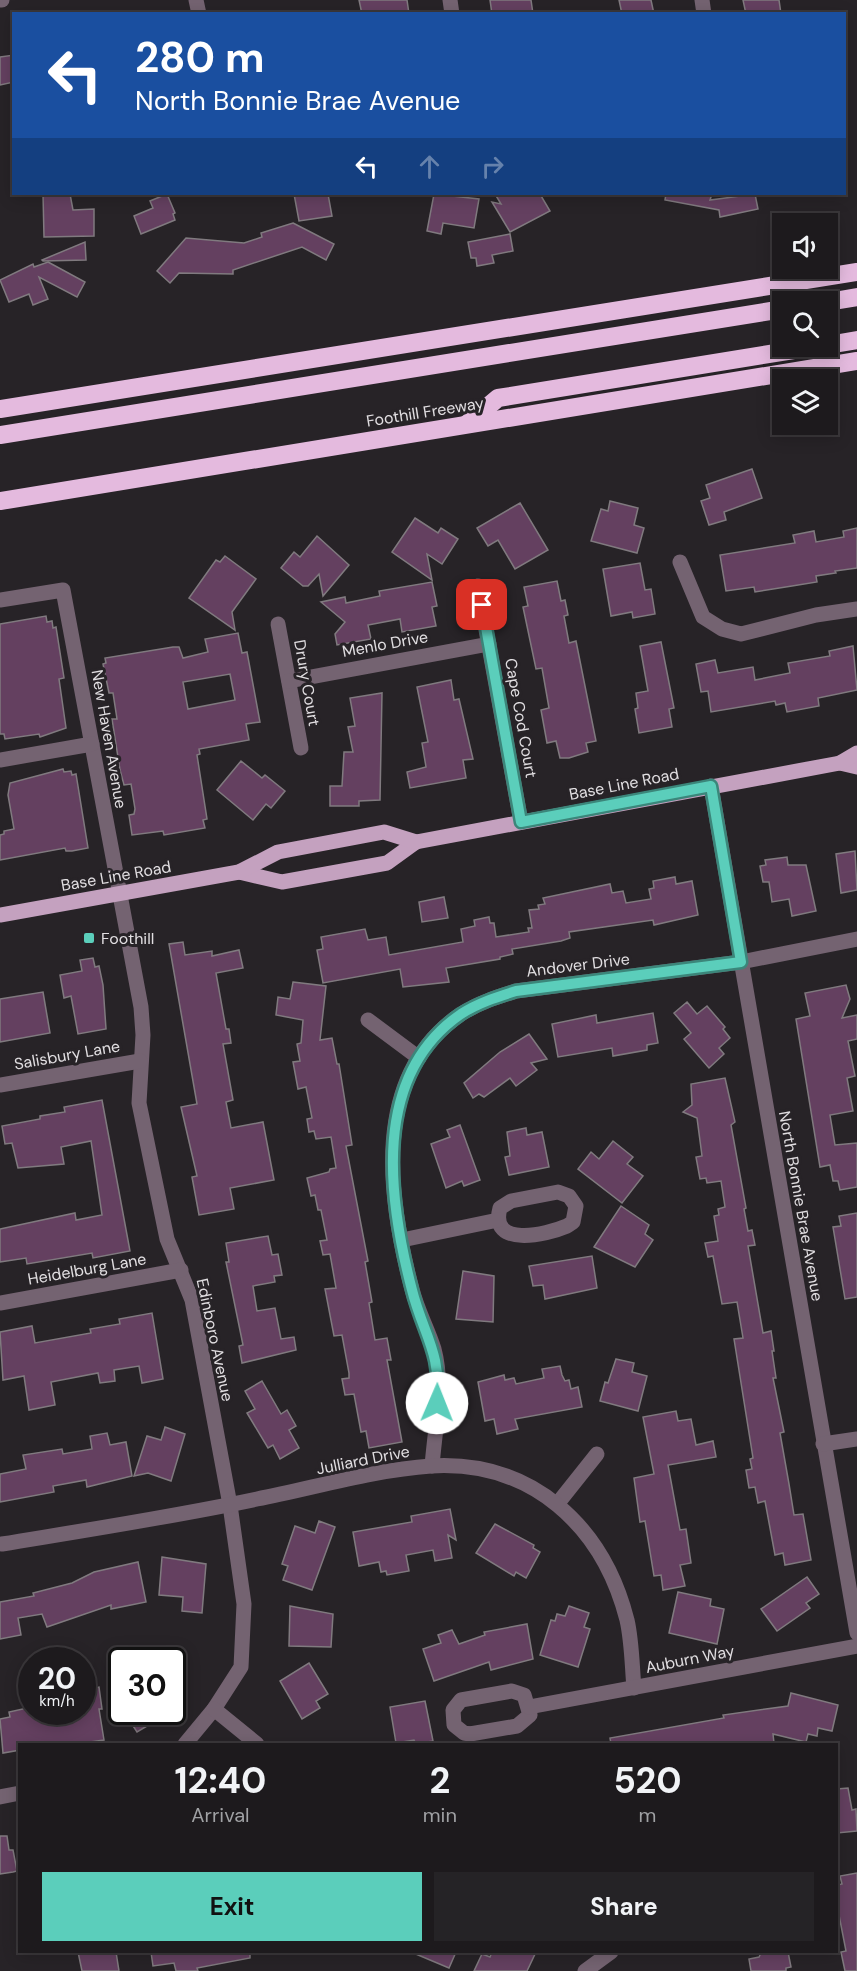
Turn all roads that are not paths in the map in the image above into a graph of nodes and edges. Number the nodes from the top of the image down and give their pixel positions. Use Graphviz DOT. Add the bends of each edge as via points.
graph roads {
  1 [pos="857,272"];
  2 [pos="857,297"];
  3 [pos="838,300"];
  4 [pos="772,311"];
  5 [pos="857,340"];
  6 [pos="838,343"];
  7 [pos="772,354"];
  8 [pos="857,361"];
  9 [pos="0,409"];
  10 [pos="465,425"];
  11 [pos="0,435"];
  12 [pos="0,501"];
  13 [pos="681,562"];
  14 [pos="478,586"];
  15 [pos="0,600"];
  16 [pos="857,609"];
  17 [pos="278,624"];
  18 [pos="489,644"];
  19 [pos="289,681"];
  20 [pos="92,744"];
  21 [pos="301,748"];
  22 [pos="857,753"];
  23 [pos="0,760"];
  24 [pos="840,763"];
  25 [pos="857,768"];
  26 [pos="711,786"];
  27 [pos="521,822"];
  28 [pos="416,842"];
  29 [pos="239,872"];
  30 [pos="118,895"];
  31 [pos="0,915"];
  32 [pos="857,939"];
  33 [pos="741,962"];
  34 [pos="368,1020"];
  35 [pos="419,1058"];
  36 [pos="140,1061"];
  37 [pos="0,1085"];
  38 [pos="498,1220"];
  39 [pos="402,1240"];
  40 [pos="181,1270"];
  41 [pos="0,1303"];
  42 [pos="857,1439"];
  43 [pos="823,1444"];
  44 [pos="597,1454"];
  45 [pos="432,1466"];
  46 [pos="558,1503"];
  47 [pos="230,1505"];
  48 [pos="2,1544"];
  49 [pos="857,1633"];
  50 [pos="857,1646"];
  51 [pos="634,1688"];
  52 [pos="529,1707"];
  53 [pos="214,1709"];
  54 [pos="186,1743"];
  55 [pos="256,1743"];
  56 [pos="18,1793"];
  57 [pos="0,1797"];
  58 [pos="610,1953"];
  59 [pos="585,1971"];
  1 -- 9 [label="highway"];
  2 -- 3 [label="highway"];
  4 -- 11 [label="highway"];
  5 -- 6 [label="highway"];
  7 -- 10 [label="highway" via="498,398"];
  8 -- 10 [label="highway, Foothill Freeway"];
  10 -- 12 [label="highway, Foothill Freeway"];
  13 -- 16 [label="street" via="703,617 731,632 741,634"];
  14 -- 18 [label="street, Cape Cod Court"];
  15 -- 20 [label="street, New Haven Avenue" via="63,590"];
  17 -- 19 [label="street, Drury Court"];
  18 -- 19 [label="street, Menlo Drive"];
  18 -- 27 [label="street, Cape Cod Court"];
  19 -- 21 [label="street, Drury Court"];
  20 -- 23 [label="street"];
  20 -- 30 [label="street, New Haven Avenue"];
  22 -- 24 [label="main road, Base Line Road"];
  24 -- 25 [label="main road, Base Line Road"];
  24 -- 26 [label="main road, Base Line Road"];
  26 -- 27 [label="main road, Base Line Road"];
  26 -- 33 [label="street, North Bonnie Brae Avenue"];
  27 -- 28 [label="main road, Base Line Road"];
  28 -- 29 [label="main road, Base Line Road" via="384,832 278,852"];
  28 -- 29 [label="main road, Base Line Road" via="387,863 282,882"];
  29 -- 30 [label="main road, Base Line Road"];
  30 -- 31 [label="main road, Base Line Road"];
  30 -- 36 [label="street, Edinboro Avenue" via="141,1007"];
  32 -- 33 [label="street, Andover Drive"];
  33 -- 35 [label="street, Andover Drive" via="516,991 462,1014"];
  33 -- 43 [label="street, North Bonnie Brae Avenue"];
  34 -- 35 [label="street"];
  35 -- 39 [label="street, Andover Drive" via="393,1126 394,1195"];
  36 -- 37 [label="street, Salisbury Lane"];
  36 -- 40 [label="street, Edinboro Avenue" via="139,1103 167,1239"];
  38 -- 38 [label="street" via="504,1232 511,1235 560,1229 573,1222 576,1206 569,1196 558,1192 511,1201 500,1208"];
  38 -- 39 [label="street"];
  39 -- 45 [label="street, Andover Drive" via="412,1291 434,1349 439,1382"];
  40 -- 41 [label="street, Heidelburg Lane"];
  40 -- 47 [label="street, Edinboro Avenue" via="192,1300"];
  42 -- 43 [label="street"];
  43 -- 49 [label="street, North Bonnie Brae Avenue"];
  44 -- 46 [label="street"];
  45 -- 46 [label="street, Julliard Drive" via="481,1469 522,1480"];
  45 -- 47 [label="street, Julliard Drive"];
  46 -- 51 [label="street, Julliard Drive" via="600,1553 627,1621"];
  47 -- 48 [label="street, Julliard Drive"];
  47 -- 53 [label="street, Edinboro Avenue" via="244,1604 241,1667"];
  50 -- 51 [label="street, Auburn Way"];
  51 -- 52 [label="street, Auburn Way"];
  52 -- 52 [label="street" via="524,1695 512,1691 461,1700 453,1710 453,1718 458,1729 470,1734 517,1726 527,1720"];
  53 -- 54 [label="street, Edinboro Avenue"];
  53 -- 55 [label="street"];
  56 -- 57 [label="street"];
  58 -- 59 [label="street"];
}
